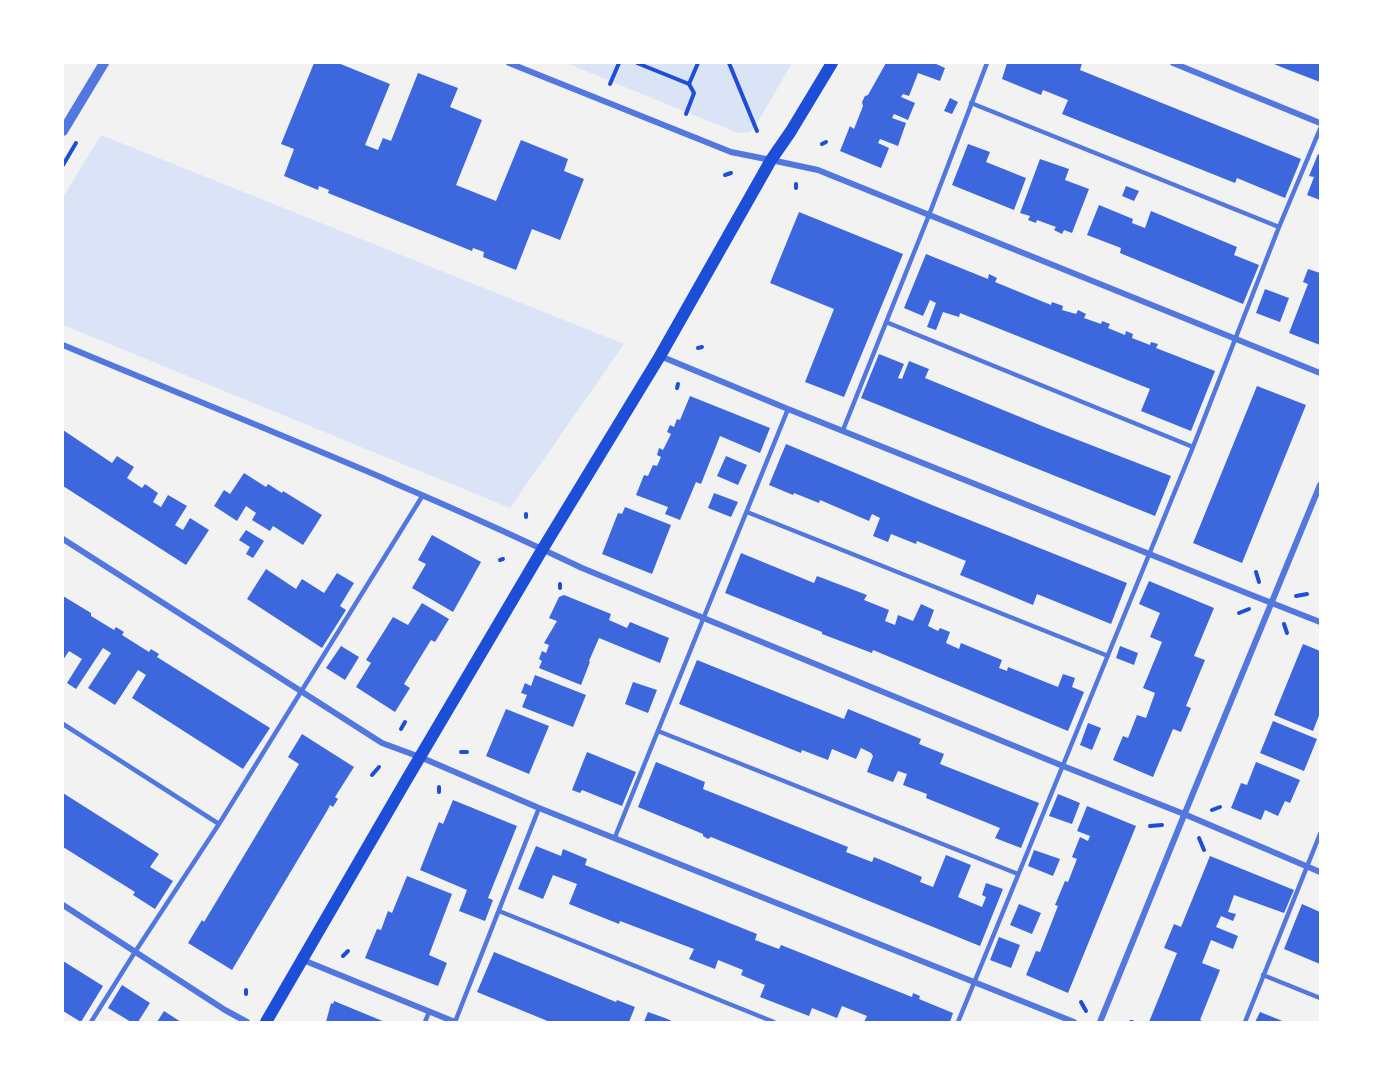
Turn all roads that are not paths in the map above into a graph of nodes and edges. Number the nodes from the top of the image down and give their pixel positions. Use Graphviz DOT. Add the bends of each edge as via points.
graph roads {
  1 [pos="104,63"];
  2 [pos="509,63"];
  3 [pos="832,63"];
  4 [pos="987,63"];
  5 [pos="1173,63"];
  6 [pos="971,103"];
  7 [pos="1320,123"];
  8 [pos="1320,129"];
  9 [pos="63,131"];
  10 [pos="771,160"];
  11 [pos="929,215"];
  12 [pos="1280,227"];
  13 [pos="886,322"];
  14 [pos="1236,339"];
  15 [pos="63,345"];
  16 [pos="660,356"];
  17 [pos="1320,373"];
  18 [pos="788,409"];
  19 [pos="843,430"];
  20 [pos="1193,447"];
  21 [pos="1320,485"];
  22 [pos="423,495"];
  23 [pos="747,512"];
  24 [pos="63,539"];
  25 [pos="542,550"];
  26 [pos="1149,554"];
  27 [pos="1272,603"];
  28 [pos="704,618"];
  29 [pos="1320,622"];
  30 [pos="1107,656"];
  31 [pos="301,690"];
  32 [pos="63,724"];
  33 [pos="658,731"];
  34 [pos="420,757"];
  35 [pos="1063,766"];
  36 [pos="539,808"];
  37 [pos="1184,814"];
  38 [pos="219,824"];
  39 [pos="1320,834"];
  40 [pos="615,837"];
  41 [pos="1306,866"];
  42 [pos="1320,872"];
  43 [pos="1018,874"];
  44 [pos="63,905"];
  45 [pos="499,911"];
  46 [pos="135,952"];
  47 [pos="303,960"];
  48 [pos="1263,975"];
  49 [pos="974,983"];
  50 [pos="1320,998"];
  51 [pos="429,1011"];
  52 [pos="92,1022"];
  53 [pos="247,1022"];
  54 [pos="266,1022"];
  55 [pos="425,1022"];
  56 [pos="455,1022"];
  57 [pos="774,1022"];
  58 [pos="958,1022"];
  59 [pos="1074,1022"];
  60 [pos="1100,1022"];
  61 [pos="1245,1022"];
  1 -- 9 [label="street"];
  2 -- 10 [label="street" via="731,152"];
  3 -- 10 [label="main road"];
  4 -- 6 [label="lane"];
  5 -- 7 [label="street"];
  6 -- 11 [label="lane"];
  6 -- 12 [label="lane"];
  8 -- 12 [label="lane"];
  10 -- 11 [label="street" via="818,170"];
  10 -- 16 [label="main road"];
  11 -- 13 [label="lane"];
  11 -- 14 [label="street"];
  12 -- 14 [label="lane"];
  13 -- 19 [label="lane"];
  13 -- 20 [label="lane"];
  14 -- 17 [label="street"];
  14 -- 20 [label="lane"];
  15 -- 22 [label="street"];
  16 -- 18 [label="street"];
  16 -- 25 [label="main road"];
  18 -- 19 [label="street"];
  18 -- 23 [label="lane"];
  19 -- 26 [label="street"];
  20 -- 26 [label="lane"];
  21 -- 27 [label="street"];
  22 -- 25 [label="street"];
  22 -- 31 [label="lane"];
  23 -- 28 [label="lane"];
  23 -- 30 [label="lane"];
  24 -- 31 [label="street"];
  25 -- 28 [label="street"];
  25 -- 34 [label="main road"];
  26 -- 27 [label="street"];
  26 -- 30 [label="lane"];
  27 -- 29 [label="street"];
  27 -- 37 [label="street"];
  28 -- 33 [label="lane"];
  28 -- 35 [label="street"];
  30 -- 35 [label="lane"];
  31 -- 34 [label="street" via="382,743"];
  31 -- 38 [label="lane"];
  32 -- 38 [label="lane"];
  33 -- 40 [label="lane"];
  33 -- 43 [label="lane"];
  34 -- 36 [label="street"];
  34 -- 47 [label="main road"];
  35 -- 37 [label="street"];
  35 -- 43 [label="lane"];
  36 -- 40 [label="street"];
  36 -- 45 [label="lane"];
  37 -- 41 [label="street"];
  37 -- 60 [label="street"];
  38 -- 46 [label="lane"];
  39 -- 41 [label="lane"];
  40 -- 49 [label="street"];
  41 -- 42 [label="street"];
  41 -- 48 [label="lane"];
  43 -- 49 [label="lane"];
  44 -- 46 [label="street"];
  45 -- 56 [label="lane"];
  45 -- 57 [label="lane"];
  46 -- 52 [label="lane"];
  46 -- 53 [label="street"];
  47 -- 51 [label="street"];
  47 -- 54 [label="main road"];
  48 -- 50 [label="lane"];
  48 -- 61 [label="lane"];
  49 -- 58 [label="lane"];
  49 -- 59 [label="street"];
  51 -- 55 [label="lane"];
  51 -- 56 [label="street"];
}
